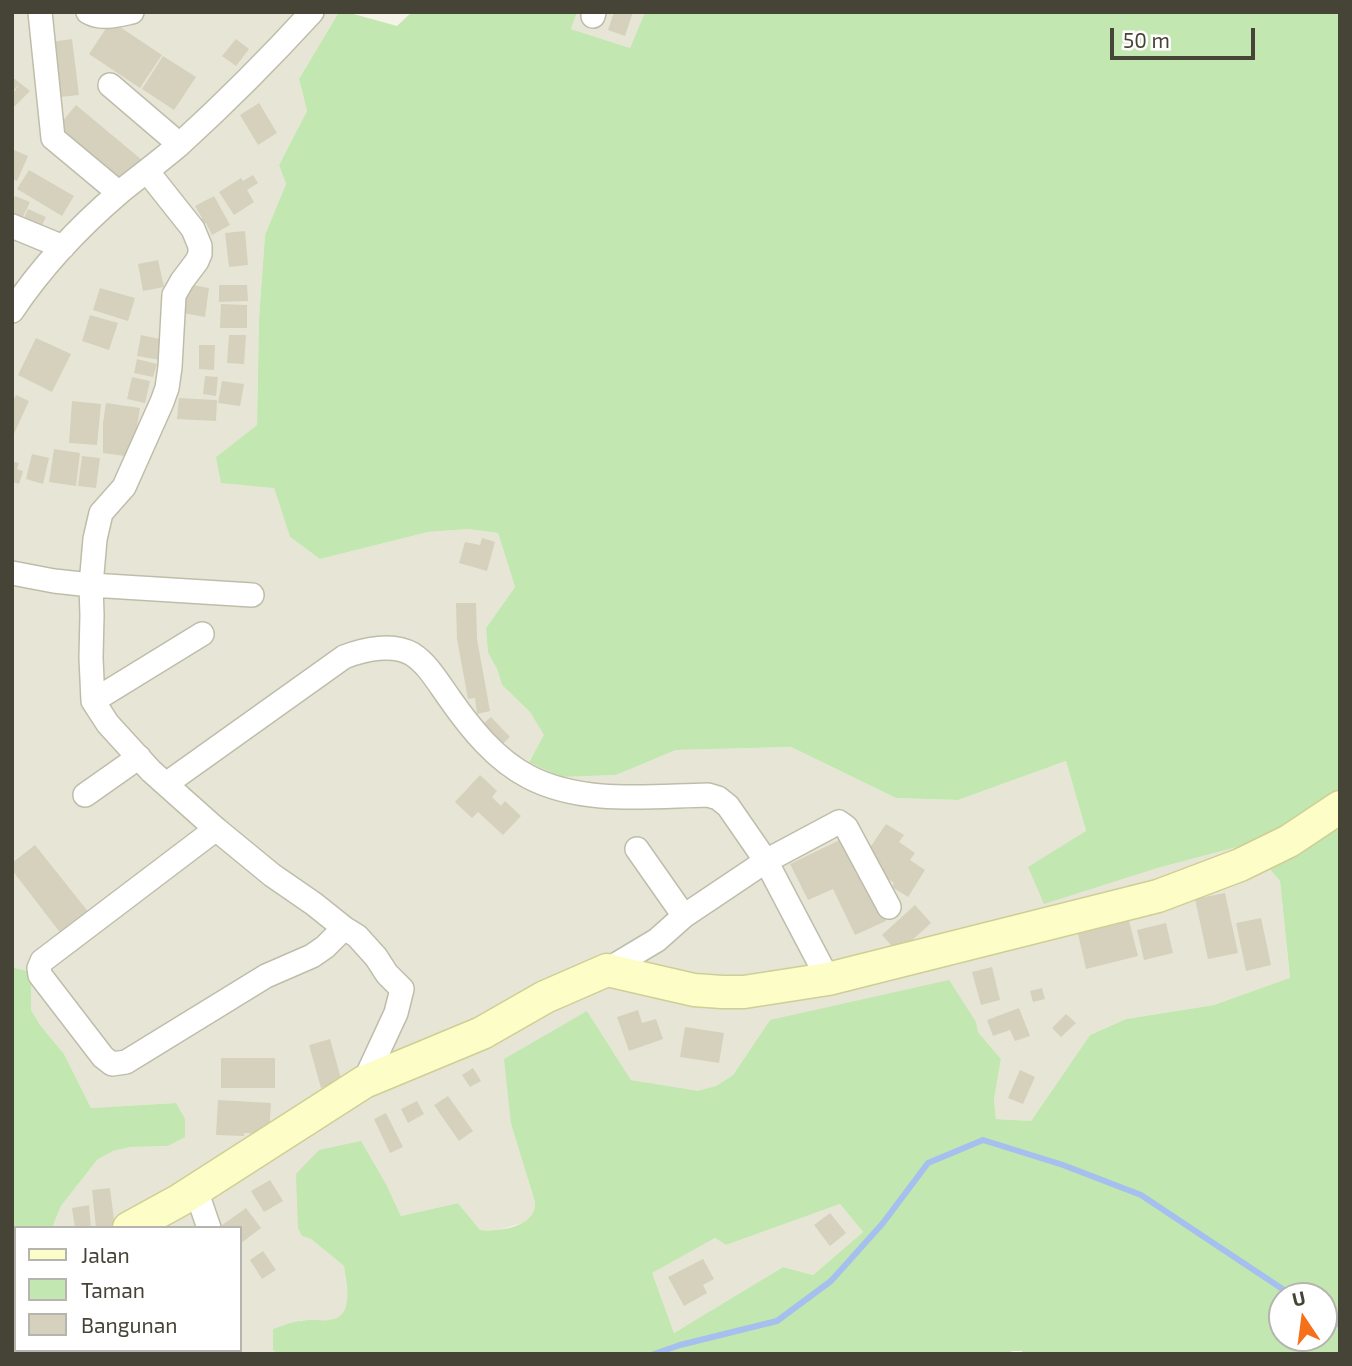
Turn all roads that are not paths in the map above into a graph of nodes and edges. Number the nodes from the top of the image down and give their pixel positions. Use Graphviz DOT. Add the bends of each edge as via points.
graph roads {
  1 [pos="40,12"];
  2 [pos="88,12"];
  3 [pos="132,12"];
  4 [pos="312,12"];
  5 [pos="110,85"];
  6 [pos="179,144"];
  7 [pos="147,171"];
  8 [pos="120,193"];
  9 [pos="12,226"];
  10 [pos="63,247"];
  11 [pos="12,311"];
  12 [pos="12,573"];
  13 [pos="91,585"];
  14 [pos="252,595"];
  15 [pos="202,635"];
  16 [pos="93,701"];
  17 [pos="139,757"];
  18 [pos="166,784"];
  19 [pos="85,795"];
  20 [pos="1340,807"];
  21 [pos="216,829"];
  22 [pos="636,849"];
  23 [pos="766,861"];
  24 [pos="889,907"];
  25 [pos="684,916"];
  26 [pos="344,928"];
  27 [pos="607,970"];
  28 [pos="828,979"];
  29 [pos="364,1082"];
  30 [pos="195,1190"];
  31 [pos="132,1226"];
  32 [pos="208,1226"];
  1 -- 8 [label="street" via="53,138"];
  2 -- 3 [label="street" via="108,16"];
  4 -- 6 [label="street"];
  5 -- 6 [label="street"];
  6 -- 7 [label="street"];
  7 -- 8 [label="street"];
  7 -- 13 [label="street" via="193,229 200,254 174,295 170,367 162,402 124,488 102,513"];
  8 -- 10 [label="street"];
  9 -- 10 [label="street"];
  10 -- 11 [label="street"];
  12 -- 13 [label="street"];
  13 -- 14 [label="street"];
  13 -- 16 [label="street"];
  15 -- 16 [label="street"];
  16 -- 17 [label="street"];
  17 -- 18 [label="street"];
  17 -- 19 [label="street"];
  18 -- 21 [label="street"];
  18 -- 23 [label="street" via="344,656 389,648 414,655 498,756 529,777 591,795 719,798"];
  20 -- 28 [label="street" via="1289,841 1240,865 1158,896"];
  21 -- 26 [label="street"];
  21 -- 26 [label="street" via="42,961 40,975 103,1058 112,1064 126,1062 266,976 312,956"];
  22 -- 25 [label="street"];
  23 -- 24 [label="street" via="839,822"];
  23 -- 25 [label="street"];
  23 -- 28 [label="street"];
  25 -- 27 [label="street" via="657,940"];
  26 -- 29 [label="street" via="357,936 402,989 396,1013"];
  27 -- 28 [label="street" via="722,992"];
  27 -- 29 [label="street" via="545,997 482,1033"];
  29 -- 30 [label="street"];
  30 -- 31 [label="street"];
  30 -- 32 [label="street"];
}
